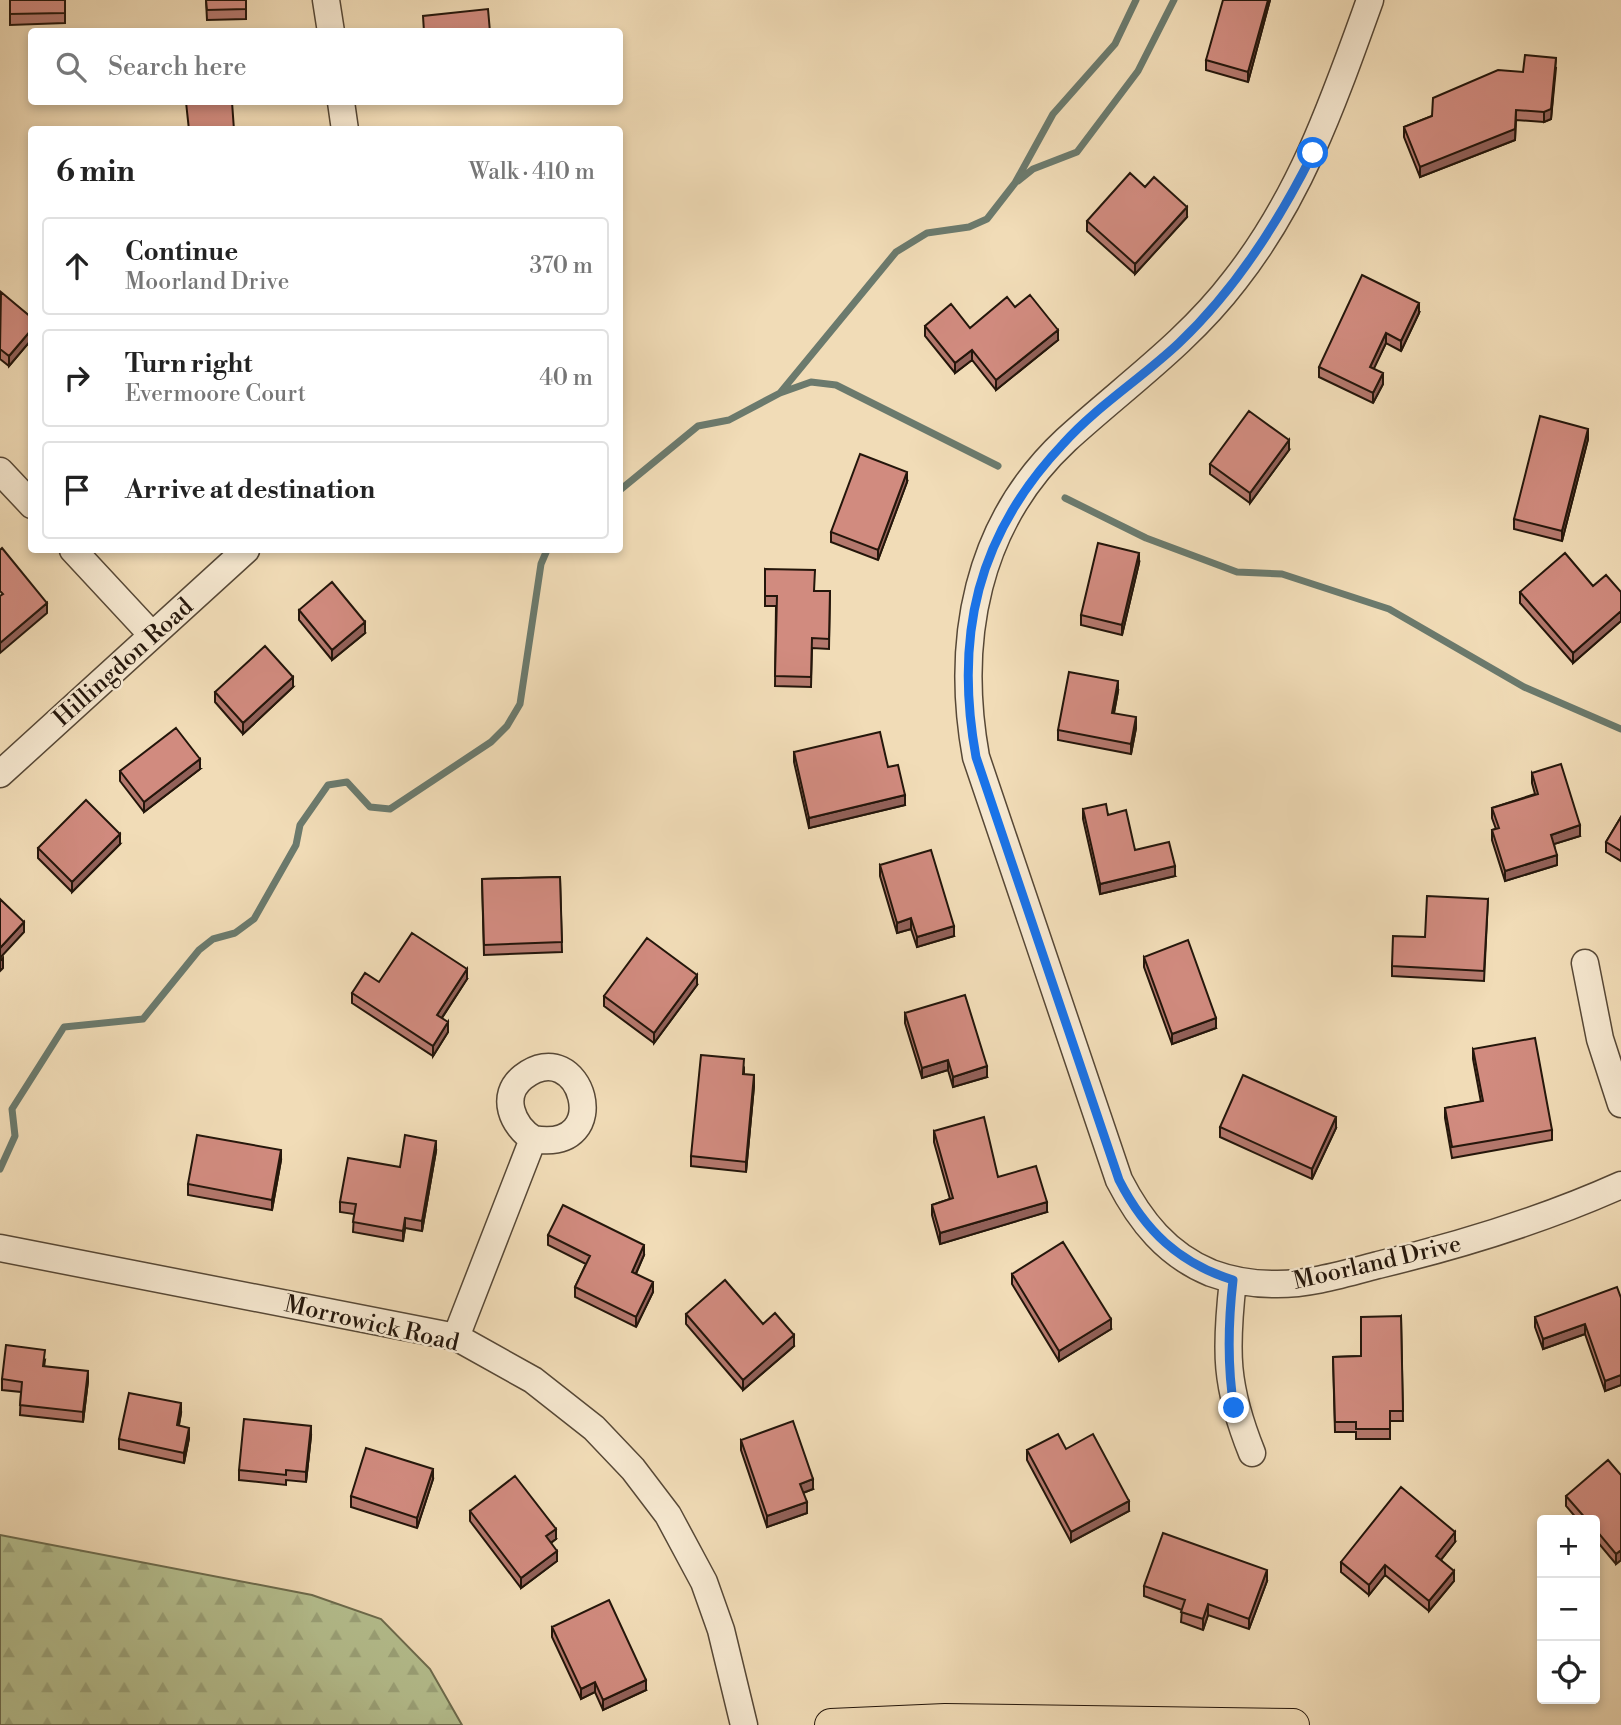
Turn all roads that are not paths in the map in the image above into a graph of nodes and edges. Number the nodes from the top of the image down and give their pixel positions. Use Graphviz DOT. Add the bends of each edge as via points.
graph roads {
  1 [pos="326,0"];
  2 [pos="1370,0"];
  3 [pos="330,28"];
  4 [pos="341,105"];
  5 [pos="344,126"];
  6 [pos="0,471"];
  7 [pos="28,501"];
  8 [pos="76,553"];
  9 [pos="243,553"];
  10 [pos="152,635"];
  11 [pos="0,774"];
  12 [pos="1585,963"];
  13 [pos="1621,1104"];
  14 [pos="533,1139"];
  15 [pos="1621,1185"];
  16 [pos="0,1248"];
  17 [pos="1233,1280"];
  18 [pos="456,1338"];
  19 [pos="1252,1452"];
  20 [pos="744,1725"];
  21 [pos="831,1725"];
  22 [pos="1293,1725"];
  1 -- 3 [label="street"];
  2 -- 17 [label="street, Moorland Drive" via="1313,153 1266,238 1206,316 1064,442 1031,480 990,554 968,641 968,710 976,757 1119,1180 1139,1216 1167,1246"];
  4 -- 5 [label="street"];
  6 -- 7 [label="street"];
  8 -- 10 [label="street"];
  9 -- 10 [label="street, Hillingdon Road"];
  10 -- 11 [label="street, Hillingdon Road"];
  12 -- 13 [label="street" via="1600,1039"];
  14 -- 18 [label="street"];
  15 -- 17 [label="street, Moorland Drive" via="1523,1224 1344,1274 1276,1285"];
  16 -- 18 [label="street, Morrowick Road"];
  17 -- 19 [label="street" via="1228,1373 1234,1408"];
  18 -- 20 [label="street, Morrowick Road" via="565,1403 633,1469 668,1515 708,1594"];
  21 -- 22 [label="main road" via="946,1720"];
}
